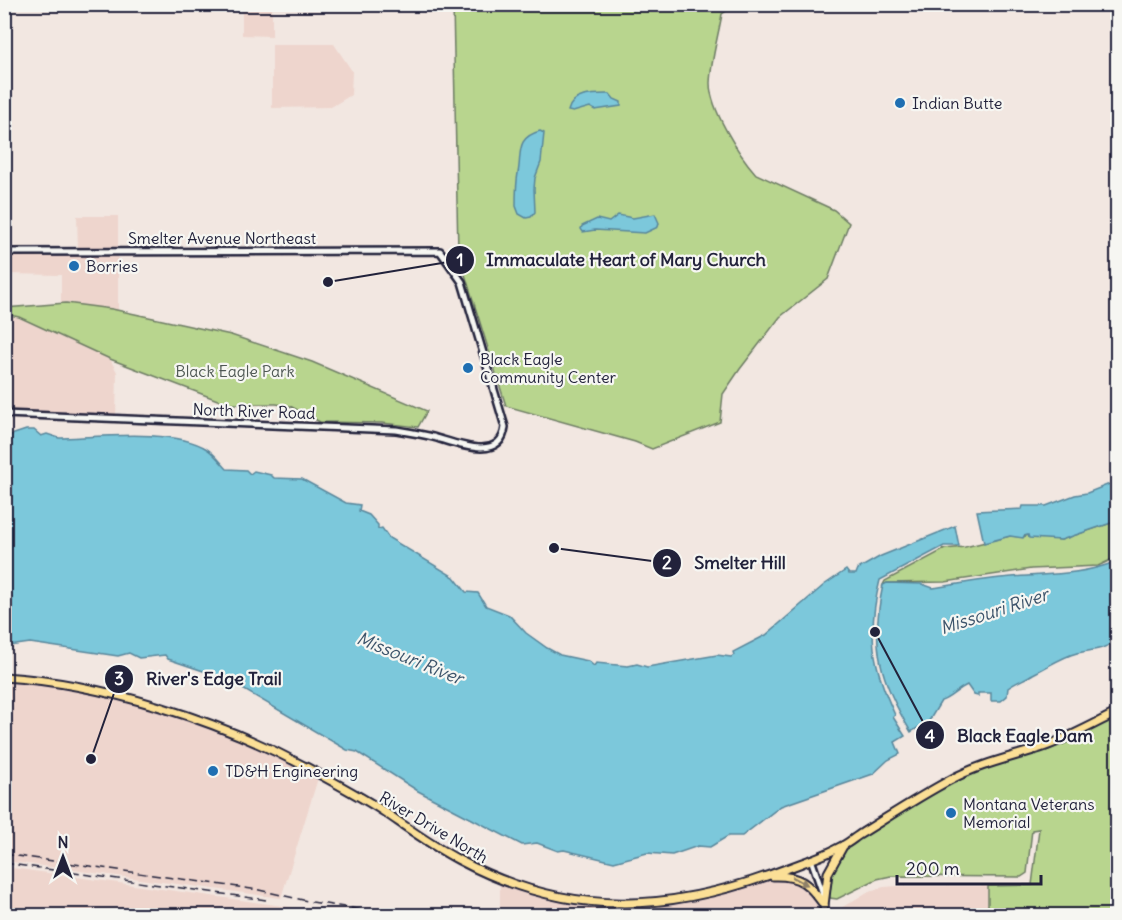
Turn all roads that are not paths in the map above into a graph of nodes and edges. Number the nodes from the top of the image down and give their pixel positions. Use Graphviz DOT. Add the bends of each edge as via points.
graph roads {
  1 [pos="4,252"];
  2 [pos="4,414"];
  3 [pos="500,442"];
  4 [pos="4,676"];
  5 [pos="1118,712"];
  6 [pos="843,846"];
  7 [pos="811,860"];
  8 [pos="766,877"];
  9 [pos="824,905"];
  10 [pos="825,915"];
  1 -- 3 [label="street, Smelter Avenue Northeast" via="440,251 462,282 505,427"];
  2 -- 3 [label="street, North River Road" via="396,430 478,448"];
  4 -- 8 [label="main road, River Drive North" via="120,697 218,728 303,766 456,859 522,887 601,903 650,903 702,896"];
  5 -- 6 [label="main road, River Drive North" via="1047,745 969,771"];
  6 -- 7 [label="main road, River Drive North"];
  6 -- 9 [label="main road" via="828,873"];
  7 -- 8 [label="main road, River Drive North"];
  7 -- 9 [label="street"];
  8 -- 9 [label="main road, one-way" via="797,878 815,891"];
  9 -- 10 [label="street"];
}
